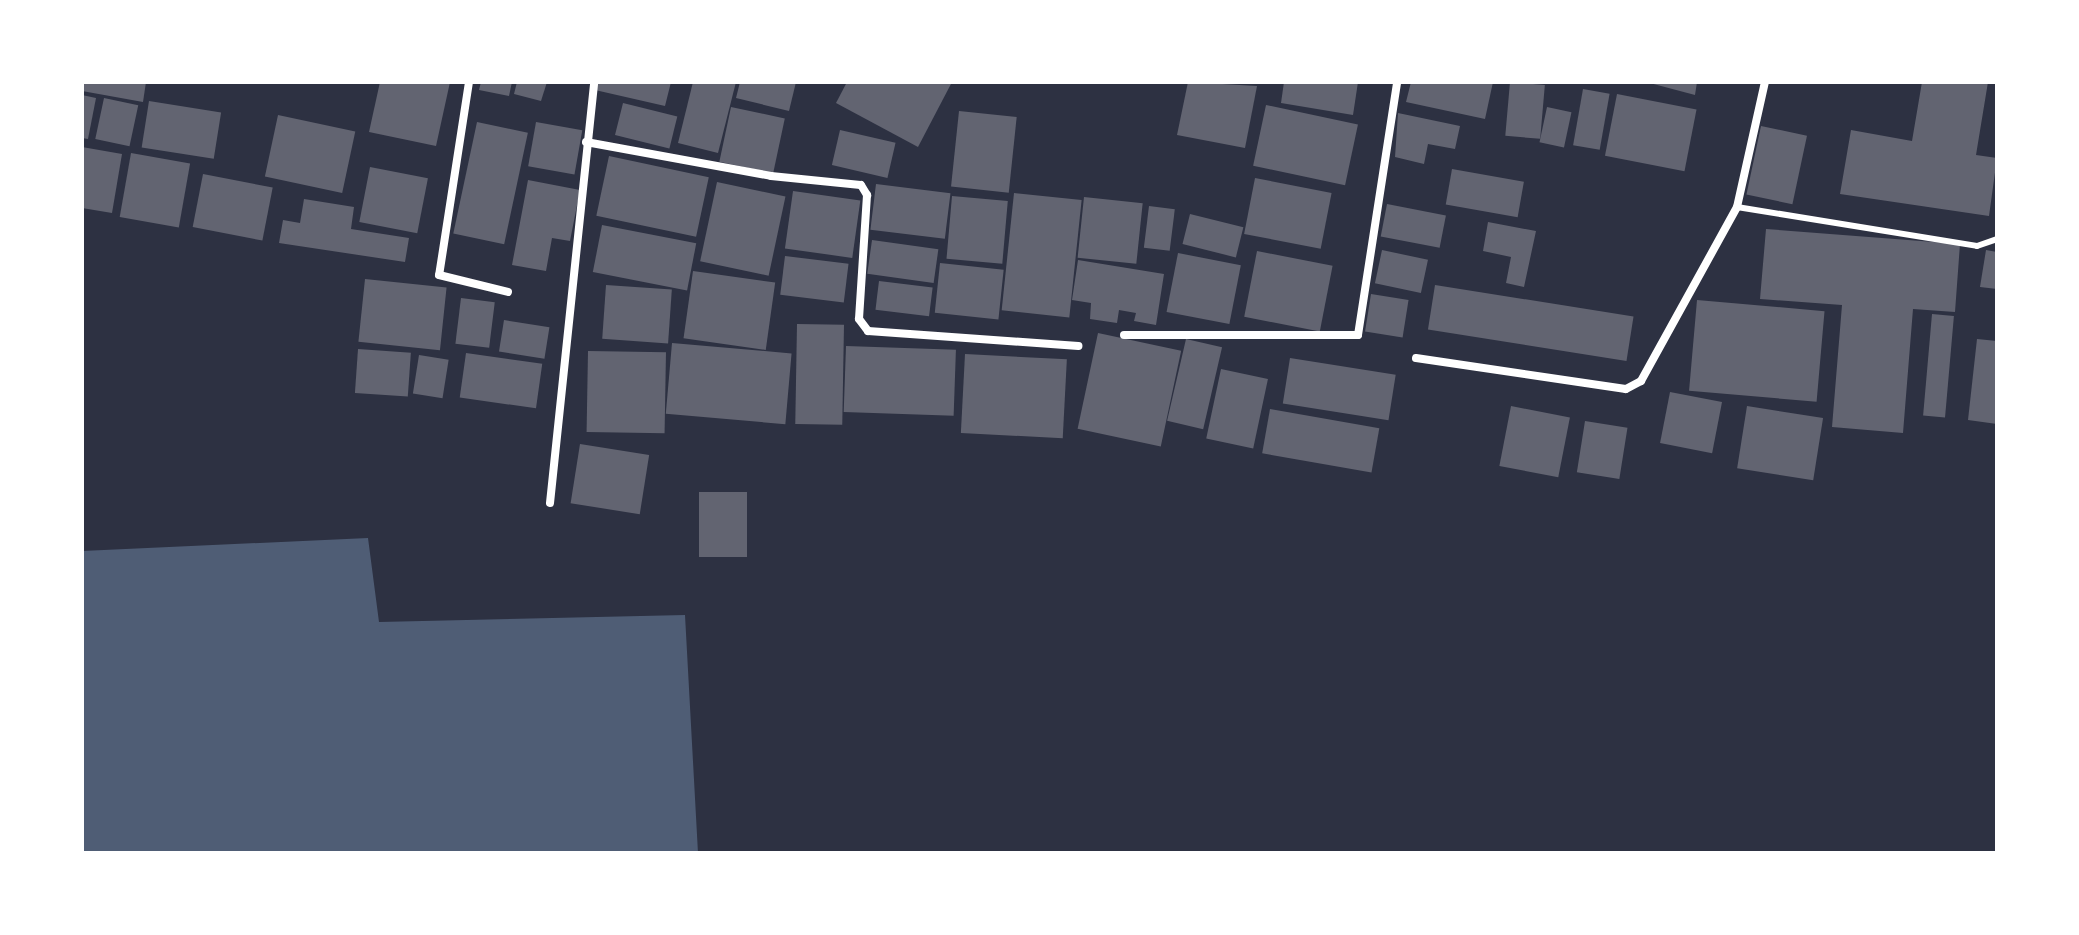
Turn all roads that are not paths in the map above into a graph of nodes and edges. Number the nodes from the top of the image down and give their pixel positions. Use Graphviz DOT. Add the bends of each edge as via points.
graph roads {
  1 [pos="469,82"];
  2 [pos="594,82"];
  3 [pos="1397,82"];
  4 [pos="1765,82"];
  5 [pos="586,142"];
  6 [pos="1737,207"];
  7 [pos="1997,239"];
  8 [pos="508,292"];
  9 [pos="1124,335"];
  10 [pos="1078,346"];
  11 [pos="1416,358"];
  12 [pos="550,503"];
  1 -- 8 [label="street" via="439,275"];
  2 -- 5 [label="street"];
  3 -- 9 [label="street" via="1358,335"];
  4 -- 6 [label="street"];
  5 -- 10 [label="street" via="771,176 861,185 867,195 859,319 868,331"];
  5 -- 12 [label="street"];
  6 -- 7 [label="lane" via="1977,246"];
  6 -- 11 [label="street" via="1634,386"];
}
